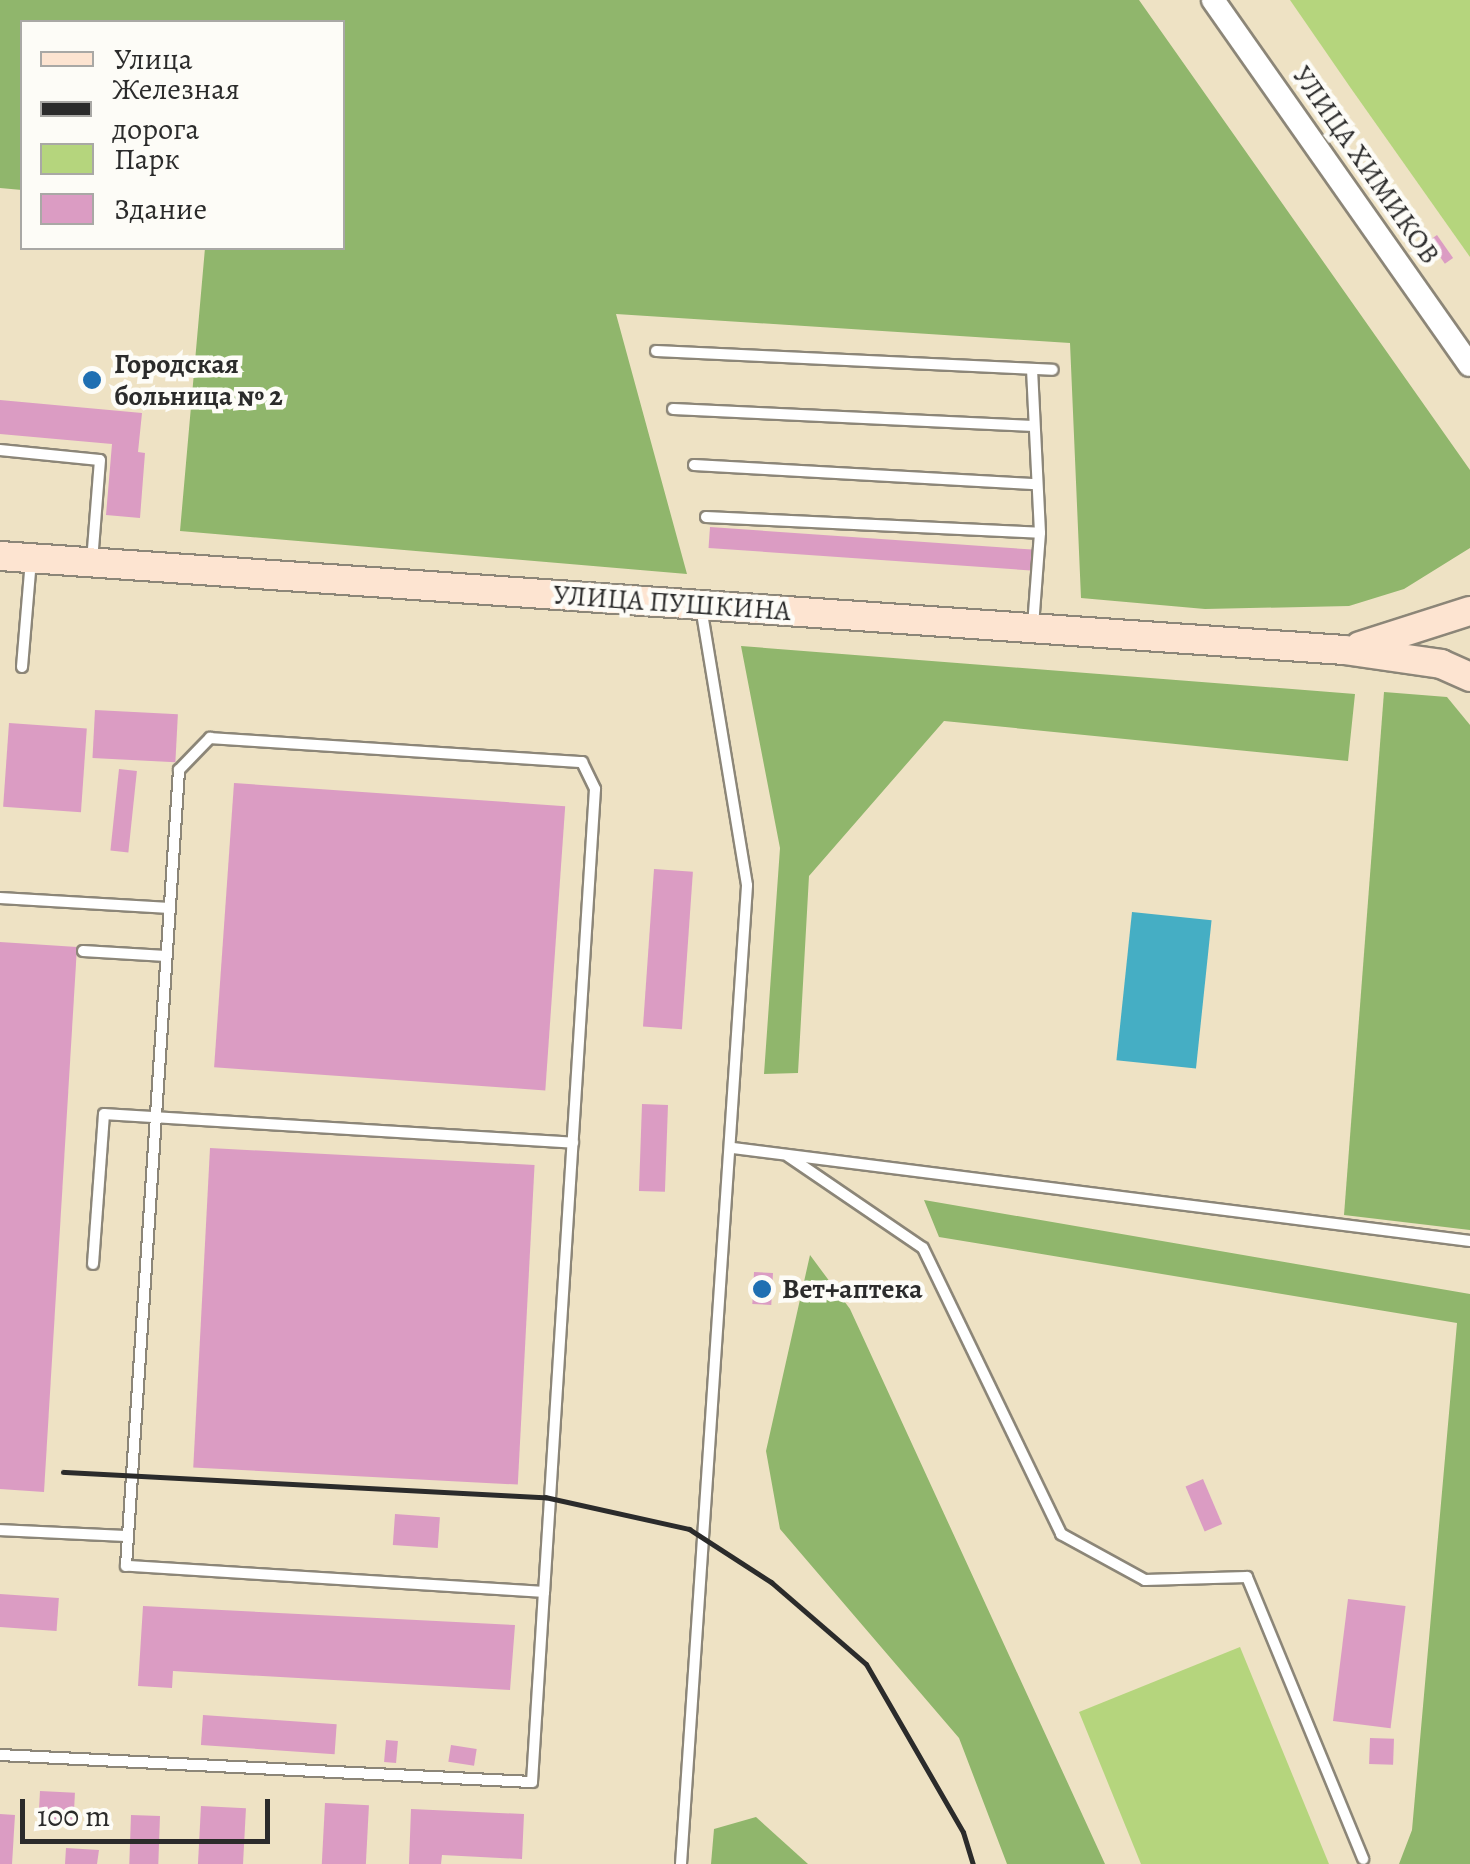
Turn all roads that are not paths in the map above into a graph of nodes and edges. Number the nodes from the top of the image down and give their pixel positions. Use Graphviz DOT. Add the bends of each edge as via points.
graph roads {
  1 [pos="1214,0"];
  2 [pos="656,351"];
  3 [pos="1470,365"];
  4 [pos="1032,369"];
  5 [pos="1054,370"];
  6 [pos="673,409"];
  7 [pos="1034,426"];
  8 [pos="0,450"];
  9 [pos="694,465"];
  10 [pos="1036,484"];
  11 [pos="706,517"];
  12 [pos="1040,532"];
  13 [pos="0,556"];
  14 [pos="31,558"];
  15 [pos="92,562"];
  16 [pos="701,605"];
  17 [pos="1470,611"];
  18 [pos="1033,628"];
  19 [pos="1344,650"];
  20 [pos="22,667"];
  21 [pos="1470,677"];
  22 [pos="0,898"];
  23 [pos="170,908"];
  24 [pos="84,952"];
  25 [pos="166,956"];
  26 [pos="155,1117"];
  27 [pos="573,1142"];
  28 [pos="733,1148"];
  29 [pos="788,1156"];
  30 [pos="1470,1242"];
  31 [pos="93,1264"];
  32 [pos="0,1530"];
  33 [pos="126,1536"];
  34 [pos="544,1592"];
  35 [pos="0,1755"];
  36 [pos="1362,1860"];
  37 [pos="681,1864"];
  1 -- 3 [label="street, УЛИЦА ХИМИКОВ"];
  2 -- 4 [label="lane"];
  4 -- 5 [label="lane"];
  4 -- 7 [label="lane"];
  6 -- 7 [label="lane"];
  7 -- 10 [label="lane"];
  8 -- 15 [label="lane" via="100,460"];
  9 -- 10 [label="lane"];
  10 -- 12 [label="lane"];
  11 -- 12 [label="lane"];
  12 -- 18 [label="lane"];
  13 -- 14 [label="main road, УЛИЦА ПУШКИНА"];
  14 -- 15 [label="main road, УЛИЦА ПУШКИНА"];
  14 -- 20 [label="lane"];
  15 -- 16 [label="main road, УЛИЦА ПУШКИНА"];
  16 -- 18 [label="main road, УЛИЦА ПУШКИНА"];
  16 -- 28 [label="lane" via="748,885"];
  17 -- 19 [label="main road, УЛИЦА ПУШКИНА"];
  18 -- 19 [label="main road, УЛИЦА ПУШКИНА"];
  19 -- 21 [label="main road, УЛИЦА ПУШКИНА" via="1441,664"];
  22 -- 23 [label="lane"];
  23 -- 25 [label="lane"];
  23 -- 27 [label="lane" via="179,770 210,738 582,762 595,789"];
  24 -- 25 [label="lane"];
  25 -- 26 [label="lane"];
  26 -- 27 [label="lane"];
  26 -- 31 [label="lane" via="104,1114"];
  26 -- 33 [label="lane"];
  27 -- 34 [label="lane"];
  28 -- 29 [label="lane"];
  28 -- 37 [label="lane"];
  29 -- 30 [label="lane"];
  29 -- 36 [label="lane" via="922,1248 1061,1534 1145,1580 1247,1577"];
  32 -- 33 [label="lane"];
  33 -- 34 [label="lane" via="126,1566"];
  34 -- 35 [label="lane" via="532,1782"];
}
